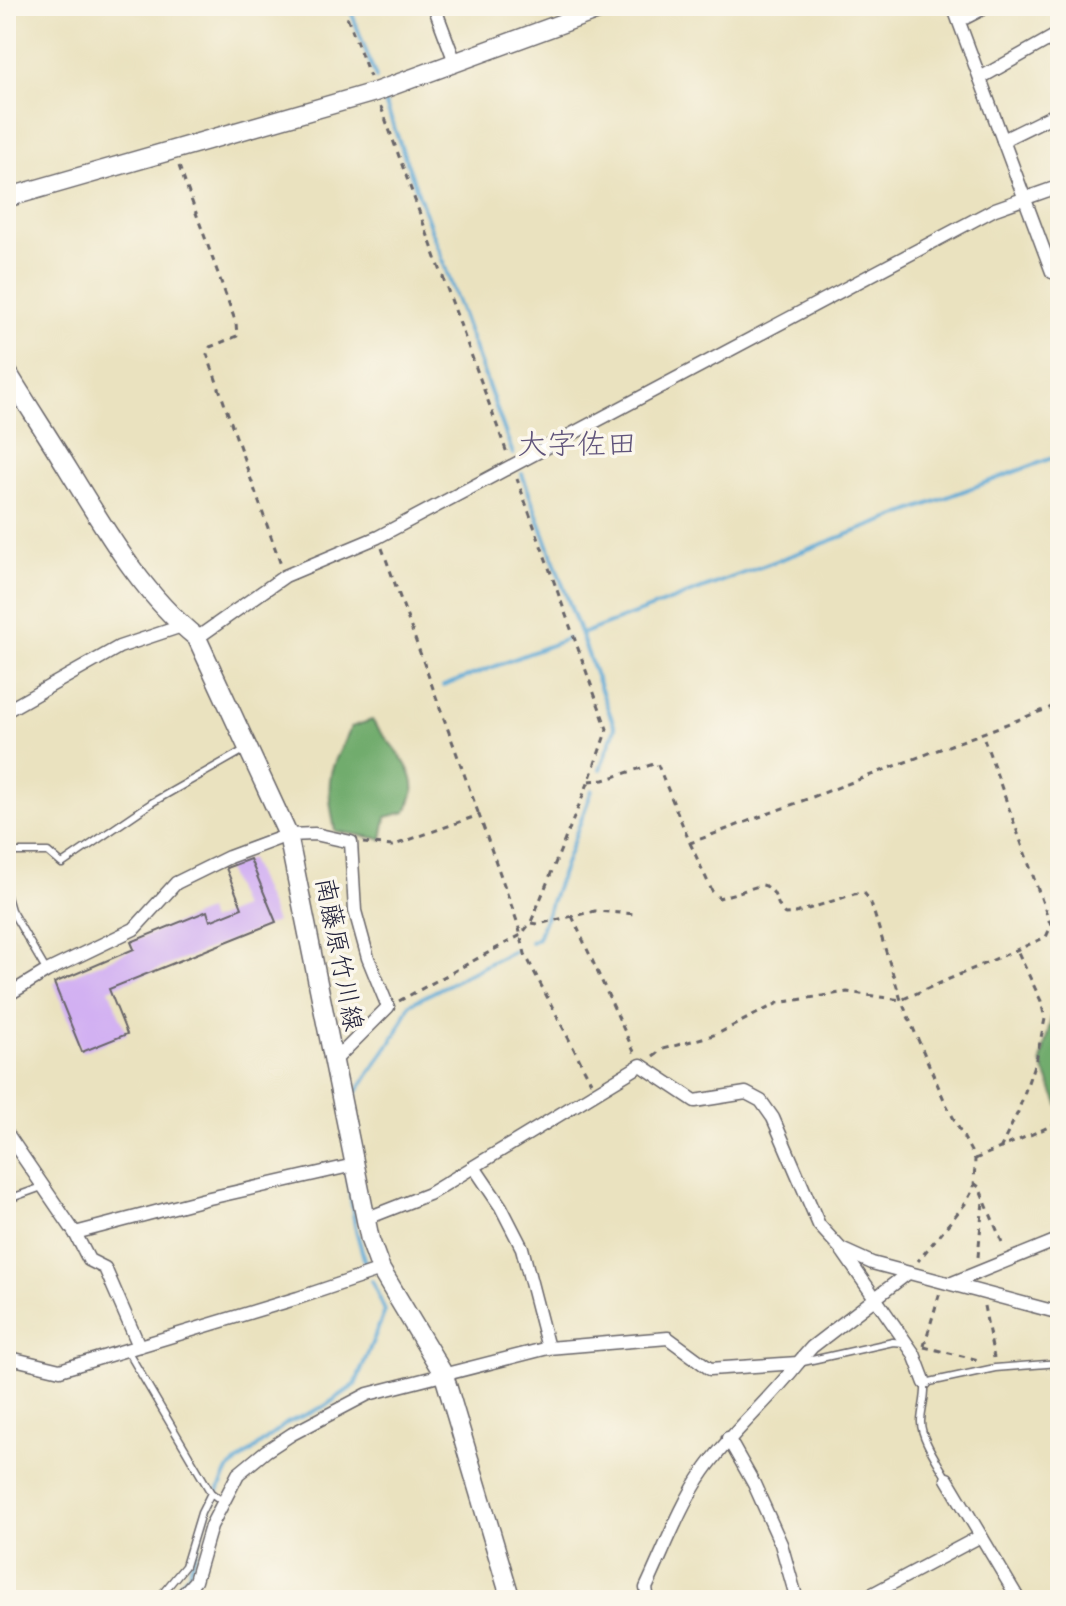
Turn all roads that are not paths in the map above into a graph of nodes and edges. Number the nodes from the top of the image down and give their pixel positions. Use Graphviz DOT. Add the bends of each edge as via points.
graph roads {
  1 [pos="434,6"];
  2 [pos="609,6"];
  3 [pos="953,6"];
  4 [pos="988,6"];
  5 [pos="959,21"];
  6 [pos="1060,33"];
  7 [pos="455,62"];
  8 [pos="980,78"];
  9 [pos="1060,112"];
  10 [pos="1003,140"];
  11 [pos="1060,186"];
  12 [pos="6,198"];
  13 [pos="1024,200"];
  14 [pos="1060,268"];
  15 [pos="6,370"];
  16 [pos="189,632"];
  17 [pos="6,711"];
  18 [pos="247,748"];
  19 [pos="6,812"];
  20 [pos="288,835"];
  21 [pos="7,852"];
  22 [pos="47,971"];
  23 [pos="6,996"];
  24 [pos="335,1060"];
  25 [pos="6,1132"];
  26 [pos="354,1165"];
  27 [pos="474,1167"];
  28 [pos="42,1187"];
  29 [pos="6,1200"];
  30 [pos="365,1219"];
  31 [pos="75,1233"];
  32 [pos="1060,1239"];
  33 [pos="841,1249"];
  34 [pos="381,1270"];
  35 [pos="908,1273"];
  36 [pos="948,1282"];
  37 [pos="875,1300"];
  38 [pos="1060,1313"];
  39 [pos="905,1343"];
  40 [pos="133,1348"];
  41 [pos="548,1348"];
  42 [pos="6,1357"];
  43 [pos="798,1363"];
  44 [pos="1060,1363"];
  45 [pos="444,1375"];
  46 [pos="925,1383"];
  47 [pos="728,1438"];
  48 [pos="947,1479"];
  49 [pos="211,1493"];
  50 [pos="221,1500"];
  51 [pos="981,1536"];
  52 [pos="157,1600"];
  53 [pos="178,1600"];
  54 [pos="511,1600"];
  55 [pos="648,1600"];
  56 [pos="797,1600"];
  57 [pos="861,1600"];
  58 [pos="1019,1600"];
  1 -- 7 [label="street"];
  2 -- 7 [label="main road"];
  3 -- 5 [label="street"];
  4 -- 5 [label="street"];
  5 -- 8 [label="street"];
  6 -- 8 [label="street"];
  7 -- 12 [label="main road" via="375,92"];
  8 -- 10 [label="street"];
  9 -- 10 [label="street"];
  10 -- 13 [label="street"];
  11 -- 13 [label="street"];
  13 -- 14 [label="street" via="1052,272"];
  13 -- 16 [label="street" via="995,209 378,537 289,574"];
  15 -- 16 [label="main road, 南藤原竹川線" via="137,576"];
  16 -- 17 [label="street" via="119,647"];
  16 -- 18 [label="main road, 南藤原竹川線"];
  18 -- 20 [label="main road, 南藤原竹川線"];
  18 -- 21 [label="lane" via="153,802 62,864 48,852"];
  19 -- 21 [label="lane"];
  20 -- 22 [label="street" via="176,883 134,929"];
  20 -- 24 [label="main road, 南藤原竹川線"];
  20 -- 24 [label="street" via="351,842 355,911 388,1007"];
  21 -- 22 [label="lane" via="11,910"];
  22 -- 23 [label="street"];
  24 -- 26 [label="main road, 南藤原竹川線"];
  25 -- 28 [label="street"];
  26 -- 30 [label="main road, 南藤原竹川線"];
  26 -- 31 [label="street"];
  27 -- 30 [label="street" via="429,1194"];
  27 -- 33 [label="street" via="641,1065 695,1101 746,1093 761,1101 819,1225"];
  27 -- 41 [label="street" via="522,1248"];
  28 -- 29 [label="lane"];
  28 -- 31 [label="street"];
  30 -- 34 [label="main road, 南藤原竹川線"];
  31 -- 40 [label="street" via="89,1260 105,1268"];
  32 -- 36 [label="street"];
  33 -- 35 [label="street"];
  33 -- 37 [label="street"];
  34 -- 40 [label="street"];
  34 -- 45 [label="main road, 南藤原竹川線"];
  35 -- 36 [label="street"];
  35 -- 37 [label="street"];
  36 -- 38 [label="street"];
  37 -- 39 [label="street"];
  37 -- 43 [label="street"];
  39 -- 43 [label="lane"];
  39 -- 46 [label="street"];
  40 -- 42 [label="street" via="60,1370"];
  40 -- 49 [label="lane"];
  41 -- 43 [label="street" via="668,1338 710,1369"];
  41 -- 45 [label="street"];
  43 -- 47 [label="street"];
  44 -- 46 [label="lane" via="998,1366"];
  45 -- 50 [label="street" via="368,1394 292,1434 238,1474"];
  45 -- 54 [label="main road, 南藤原竹川線"];
  46 -- 48 [label="lane" via="921,1423"];
  47 -- 55 [label="street" via="702,1474 646,1588"];
  47 -- 56 [label="street" via="781,1544"];
  48 -- 51 [label="street"];
  49 -- 50 [label="lane"];
  49 -- 52 [label="lane" via="185,1566"];
  50 -- 53 [label="street" via="195,1581"];
  51 -- 57 [label="street"];
  51 -- 58 [label="street"];
}
